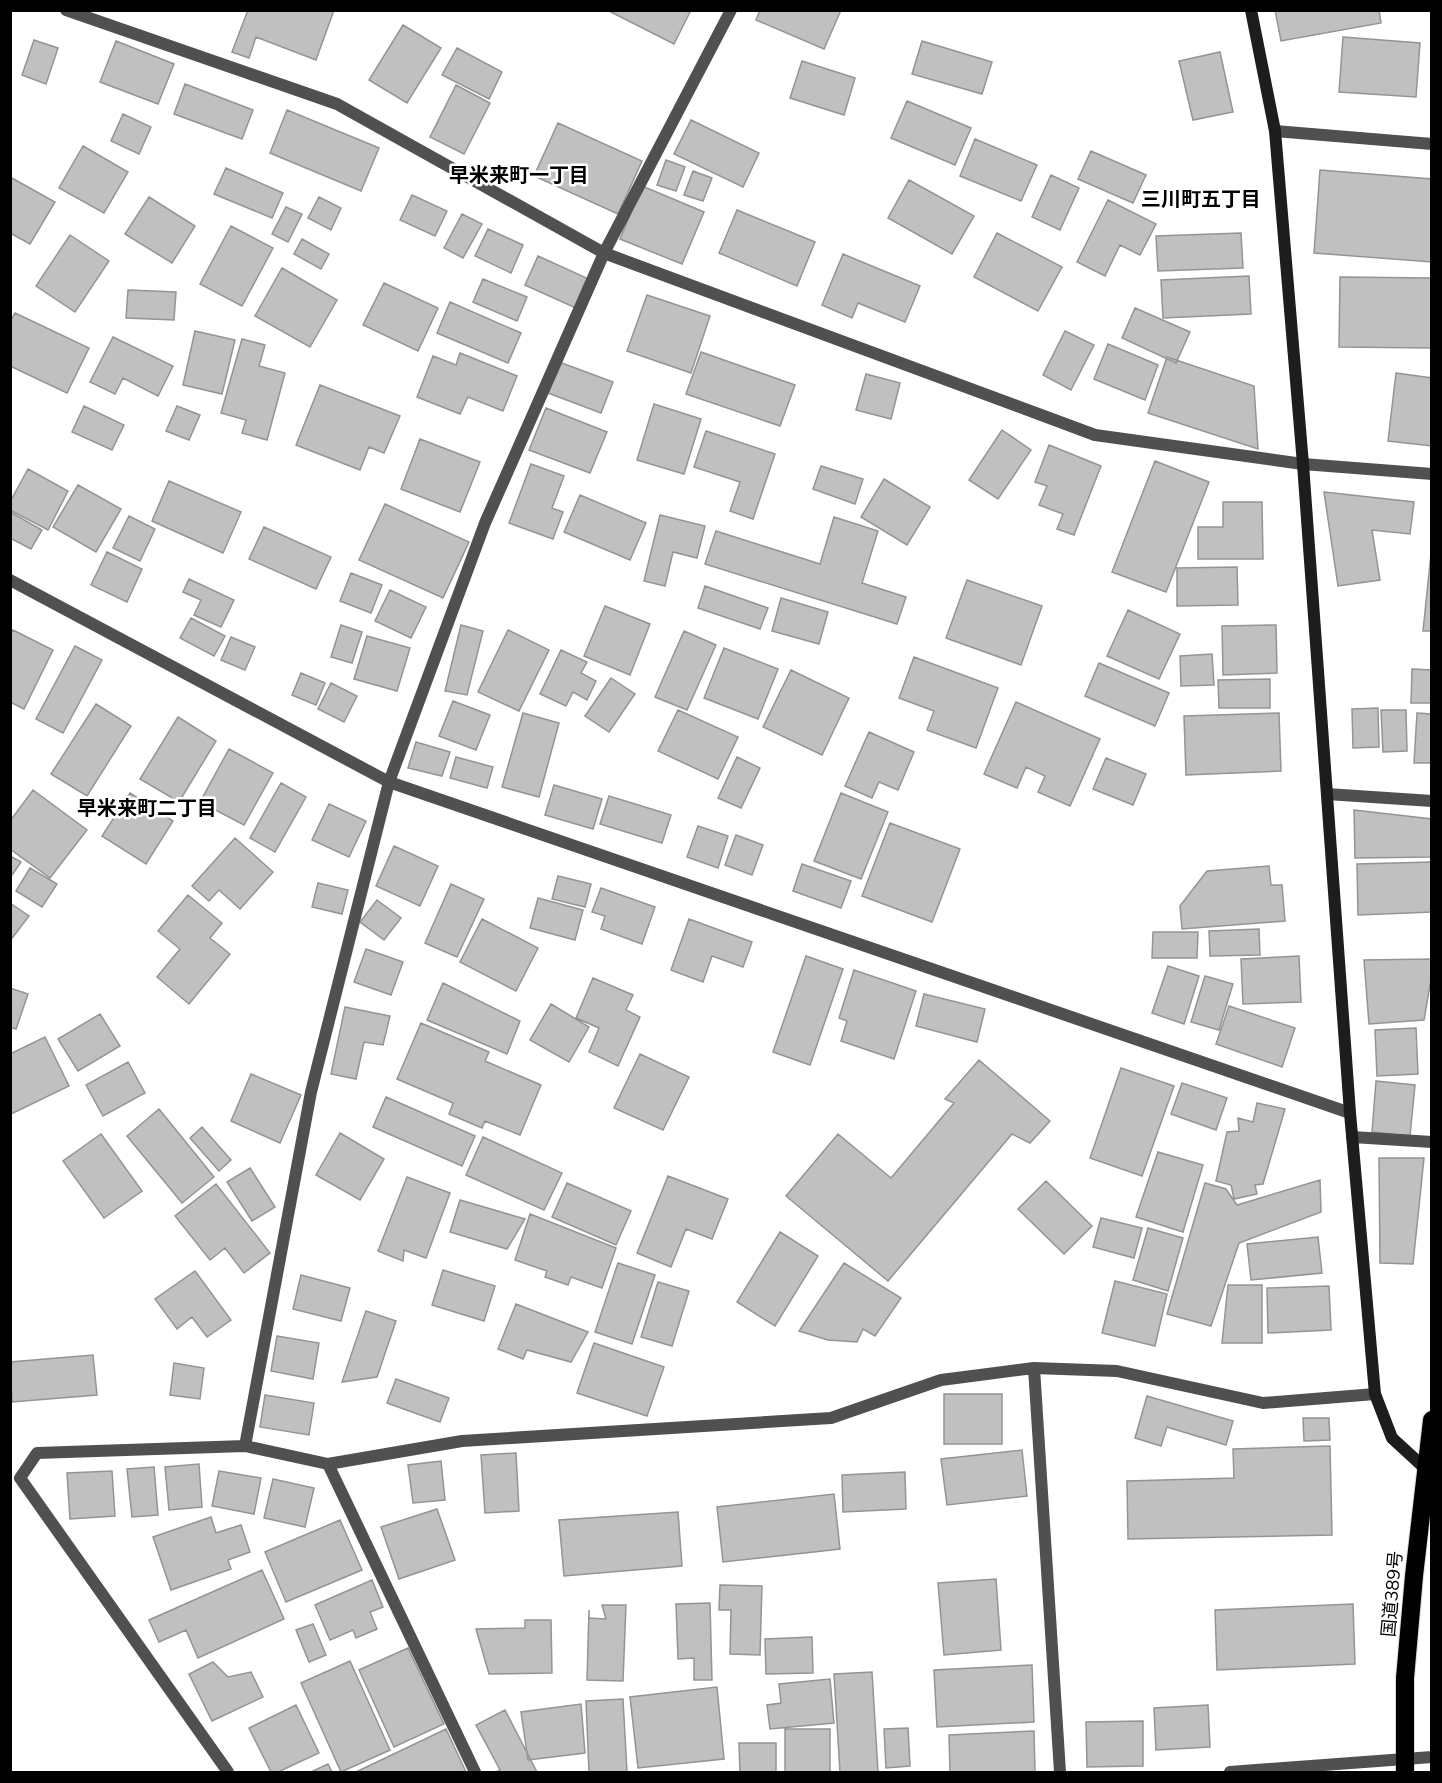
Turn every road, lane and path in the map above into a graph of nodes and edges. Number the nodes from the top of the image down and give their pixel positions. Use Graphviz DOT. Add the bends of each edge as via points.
graph roads {
  1 [pos="731,10"];
  2 [pos="1251,10"];
  3 [pos="73,12"];
  4 [pos="1275,131"];
  5 [pos="1431,144"];
  6 [pos="604,253"];
  7 [pos="1303,464"];
  8 [pos="1431,474"];
  9 [pos="10,580"];
  10 [pos="388,782"];
  11 [pos="1327,794"];
  12 [pos="1431,801"];
  13 [pos="1350,1113"];
  14 [pos="1352,1137"];
  15 [pos="1431,1142"];
  16 [pos="1034,1368"];
  17 [pos="1375,1394"];
  18 [pos="1431,1420"];
  19 [pos="245,1446"];
  20 [pos="328,1464"];
  21 [pos="1429,1473"];
  22 [pos="1431,1757"];
  23 [pos="1404,1765"];
  24 [pos="228,1773"];
  25 [pos="475,1773"];
  26 [pos="1060,1773"];
  27 [pos="1230,1773"];
  1 -- 6 [label="street"];
  2 -- 4 [label="street"];
  3 -- 6 [label="street" via="338,104"];
  4 -- 5 [label="street"];
  4 -- 7 [label="street"];
  6 -- 7 [label="street" via="1095,435"];
  6 -- 10 [label="street" via="485,523"];
  7 -- 8 [label="street"];
  7 -- 11 [label="street"];
  9 -- 10 [label="street"];
  10 -- 13 [label="street"];
  10 -- 19 [label="street" via="311,1092"];
  11 -- 12 [label="street"];
  11 -- 13 [label="street"];
  13 -- 14 [label="street"];
  14 -- 15 [label="street"];
  14 -- 17 [label="street"];
  16 -- 17 [label="street" via="1117,1371 1263,1403"];
  16 -- 20 [label="street" via="940,1380 831,1418 462,1441"];
  16 -- 26 [label="street"];
  17 -- 21 [label="street" via="1392,1438"];
  18 -- 21 [label="highway, 国道389号"];
  19 -- 20 [label="street"];
  19 -- 24 [label="street" via="37,1453 20,1478"];
  20 -- 25 [label="street"];
  21 -- 23 [label="highway, 国道389号" via="1414,1576"];
  22 -- 23 [label="street"];
  23 -- 27 [label="street"];
}
